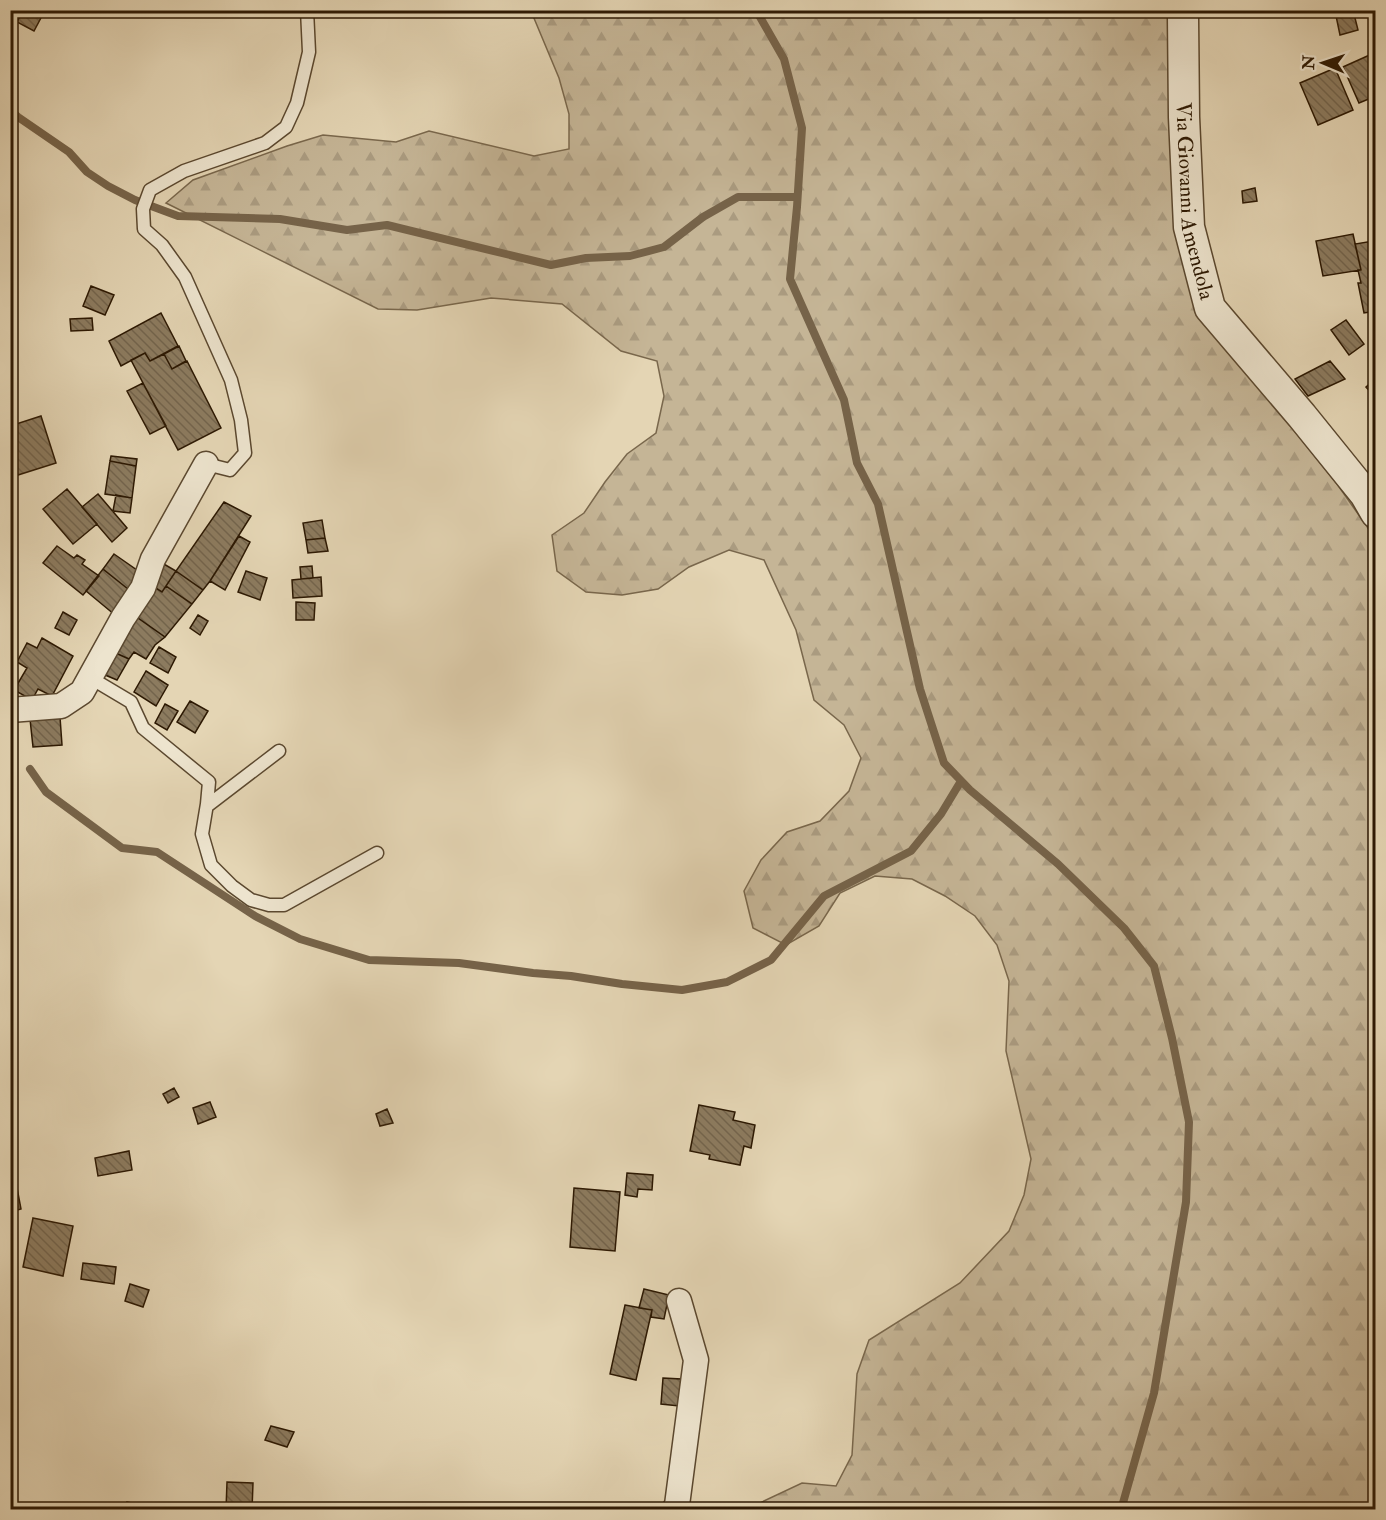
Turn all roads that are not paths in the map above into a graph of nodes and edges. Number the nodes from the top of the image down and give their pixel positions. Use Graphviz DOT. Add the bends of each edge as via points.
graph roads {
  1 [pos="307,10"];
  2 [pos="1182,10"];
  3 [pos="206,464"];
  4 [pos="1376,513"];
  5 [pos="89,677"];
  6 [pos="10,710"];
  7 [pos="279,751"];
  8 [pos="207,806"];
  9 [pos="377,853"];
  10 [pos="679,1301"];
  11 [pos="674,1509"];
  1 -- 3 [label="lane" via="309,52 297,103 286,127 265,143 184,171 150,190 143,210 144,229 162,245 185,277 231,380 241,420 245,453 230,470"];
  2 -- 4 [label="street, Via Giovanni Amendola" via="1189,227 1210,308 1302,416"];
  3 -- 5 [label="street" via="153,559 143,588"];
  5 -- 6 [label="street" via="82,692 61,706"];
  5 -- 8 [label="lane" via="131,702 143,728 209,782"];
  7 -- 8 [label="lane"];
  8 -- 9 [label="lane" via="202,834 211,865 251,900 269,905 284,905"];
  10 -- 11 [label="street" via="696,1360"];
}
